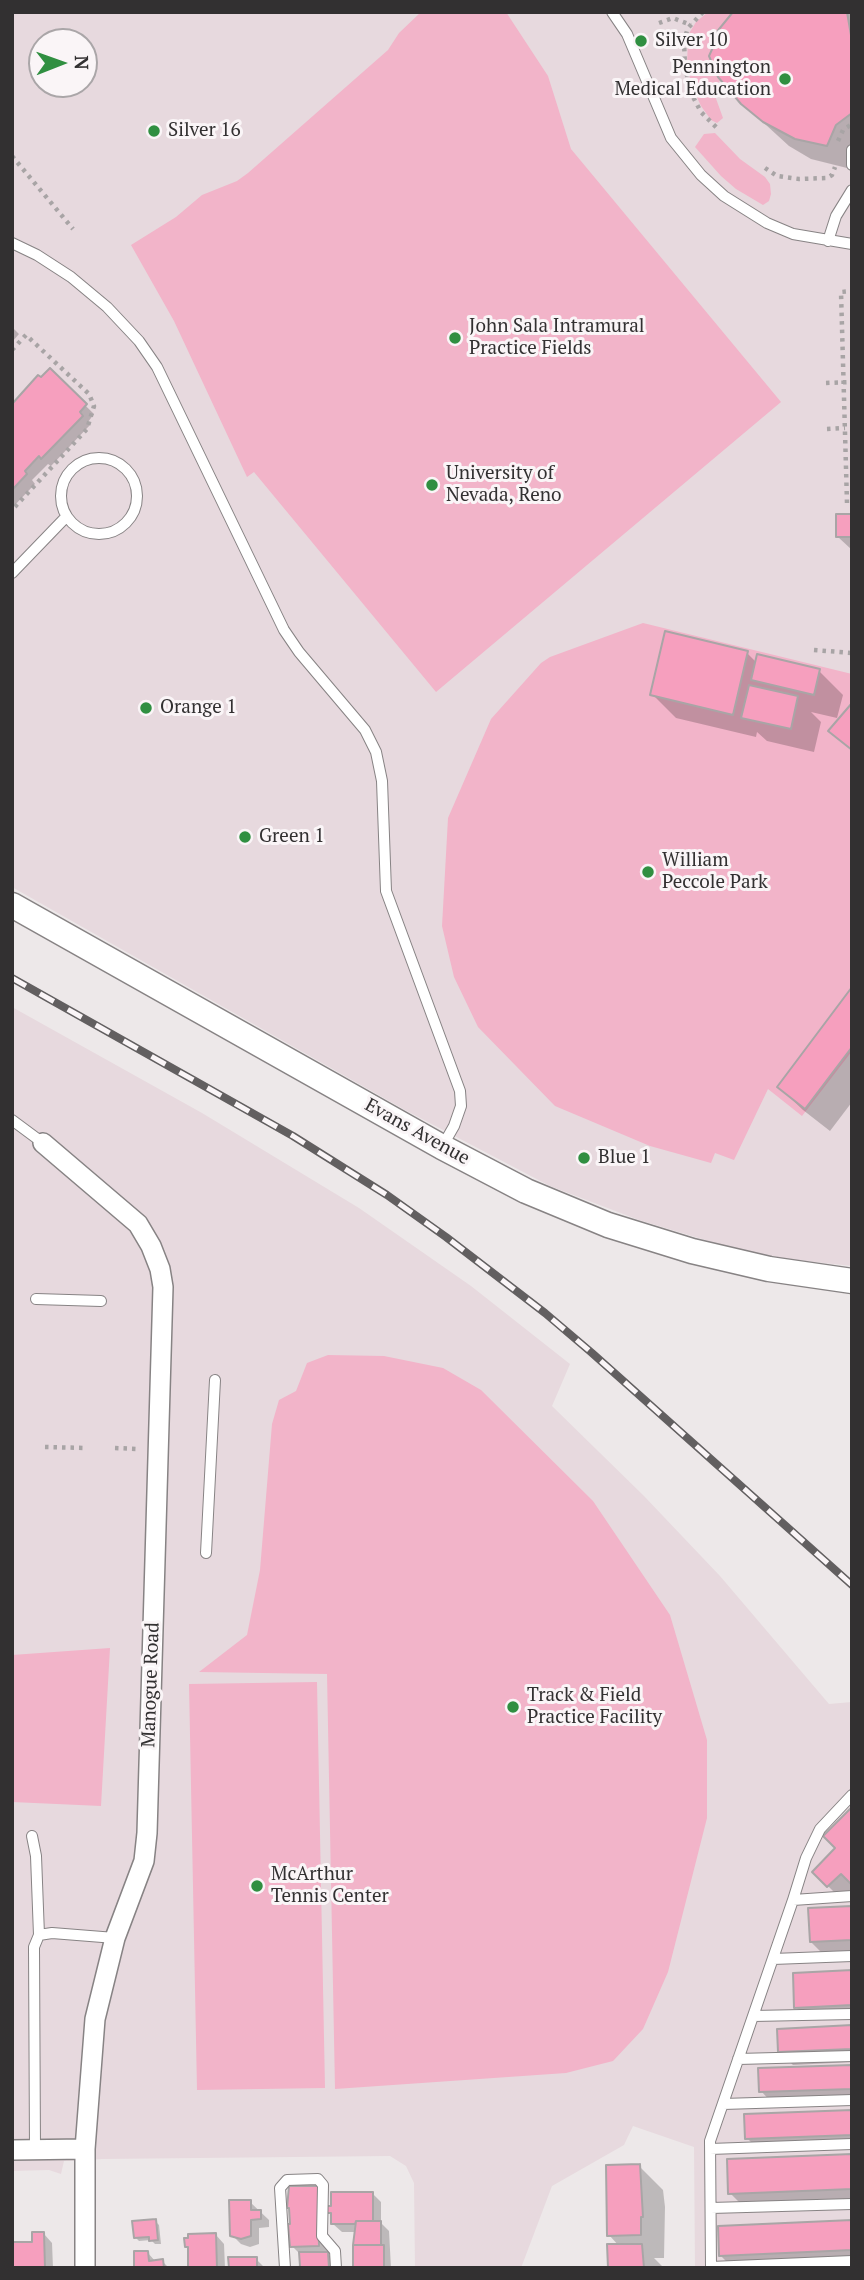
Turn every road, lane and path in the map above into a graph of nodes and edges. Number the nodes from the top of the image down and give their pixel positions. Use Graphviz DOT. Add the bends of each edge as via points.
graph roads {
  1 [pos="612,12"];
  2 [pos="703,12"];
  3 [pos="659,23"];
  4 [pos="691,25"];
  5 [pos="852,124"];
  6 [pos="718,129"];
  7 [pos="836,146"];
  8 [pos="852,150"];
  9 [pos="12,156"];
  10 [pos="835,157"];
  11 [pos="852,165"];
  12 [pos="765,168"];
  13 [pos="852,190"];
  14 [pos="73,229"];
  15 [pos="828,241"];
  16 [pos="12,243"];
  17 [pos="852,244"];
  18 [pos="852,291"];
  19 [pos="12,350"];
  20 [pos="844,382"];
  21 [pos="852,382"];
  22 [pos="826,383"];
  23 [pos="845,428"];
  24 [pos="827,429"];
  25 [pos="847,503"];
  26 [pos="12,510"];
  27 [pos="66,517"];
  28 [pos="12,573"];
  29 [pos="814,650"];
  30 [pos="852,653"];
  31 [pos="12,905"];
  32 [pos="12,1120"];
  33 [pos="43,1143"];
  34 [pos="442,1147"];
  35 [pos="852,1281"];
  36 [pos="36,1299"];
  37 [pos="101,1301"];
  38 [pos="215,1380"];
  39 [pos="45,1447"];
  40 [pos="87,1448"];
  41 [pos="115,1448"];
  42 [pos="142,1449"];
  43 [pos="206,1553"];
  44 [pos="852,1795"];
  45 [pos="32,1836"];
  46 [pos="852,1896"];
  47 [pos="793,1899"];
  48 [pos="39,1935"];
  49 [pos="115,1938"];
  50 [pos="852,1956"];
  51 [pos="773,1959"];
  52 [pos="852,2014"];
  53 [pos="753,2016"];
  54 [pos="852,2056"];
  55 [pos="738,2059"];
  56 [pos="852,2100"];
  57 [pos="723,2104"];
  58 [pos="852,2144"];
  59 [pos="85,2149"];
  60 [pos="710,2149"];
  61 [pos="12,2150"];
  62 [pos="35,2150"];
  63 [pos="852,2204"];
  64 [pos="711,2208"];
  65 [pos="852,2261"];
  66 [pos="85,2268"];
  67 [pos="285,2268"];
  68 [pos="336,2268"];
  1 -- 15 [label="lane" via="627,34 671,138 701,175 724,196 768,223"];
  2 -- 4 [label="path"];
  3 -- 4 [label="path" via="673,18"];
  4 -- 6 [label="path" via="683,52 688,80 701,112"];
  5 -- 7 [label="path" via="843,130"];
  8 -- 11 [label="lane"];
  9 -- 14 [label="path"];
  10 -- 12 [label="path" via="835,170 827,178 787,178"];
  13 -- 15 [label="lane"];
  15 -- 17 [label="lane"];
  16 -- 34 [label="lane" via="71,276 139,341 157,367 284,630 365,730 376,752 382,781 386,891 460,1091 461,1106"];
  18 -- 20 [label="path" via="841,292"];
  19 -- 26 [label="path" via="26,335 89,394 94,407 87,429"];
  20 -- 21 [label="path"];
  20 -- 22 [label="path"];
  20 -- 23 [label="path"];
  23 -- 24 [label="path"];
  23 -- 25 [label="path"];
  27 -- 27 [label="lane" via="85,532 108,534 120,528 134,510 136,486 121,465 110,459 84,461 73,468 61,491"];
  27 -- 28 [label="lane"];
  29 -- 30 [label="path"];
  31 -- 34 [label="street, Evans Avenue"];
  32 -- 33 [label="lane"];
  33 -- 49 [label="street, Manogue Road" via="138,1224 160,1269 163,1287 147,1833 144,1861"];
  34 -- 35 [label="street, Evans Avenue" via="555,1204 654,1241 769,1269"];
  36 -- 37 [label="lane"];
  38 -- 43 [label="lane"];
  39 -- 40 [label="path"];
  41 -- 42 [label="path"];
  44 -- 47 [label="lane" via="820,1829"];
  45 -- 48 [label="lane"];
  46 -- 47 [label="lane"];
  47 -- 51 [label="lane"];
  48 -- 49 [label="lane"];
  48 -- 62 [label="lane" via="34,1947"];
  49 -- 59 [label="street, Manogue Road" via="95,2019"];
  50 -- 51 [label="lane"];
  51 -- 53 [label="lane"];
  52 -- 53 [label="lane"];
  53 -- 55 [label="lane"];
  54 -- 55 [label="lane"];
  55 -- 57 [label="lane"];
  56 -- 57 [label="lane"];
  57 -- 60 [label="lane"];
  58 -- 60 [label="lane"];
  59 -- 62 [label="street"];
  59 -- 66 [label="street, Manogue Road"];
  60 -- 64 [label="lane"];
  61 -- 62 [label="street"];
  63 -- 64 [label="lane"];
  64 -- 65 [label="lane" via="711,2267"];
  67 -- 68 [label="lane" via="280,2188 287,2180 318,2179 323,2185 323,2236 335,2251"];
}
